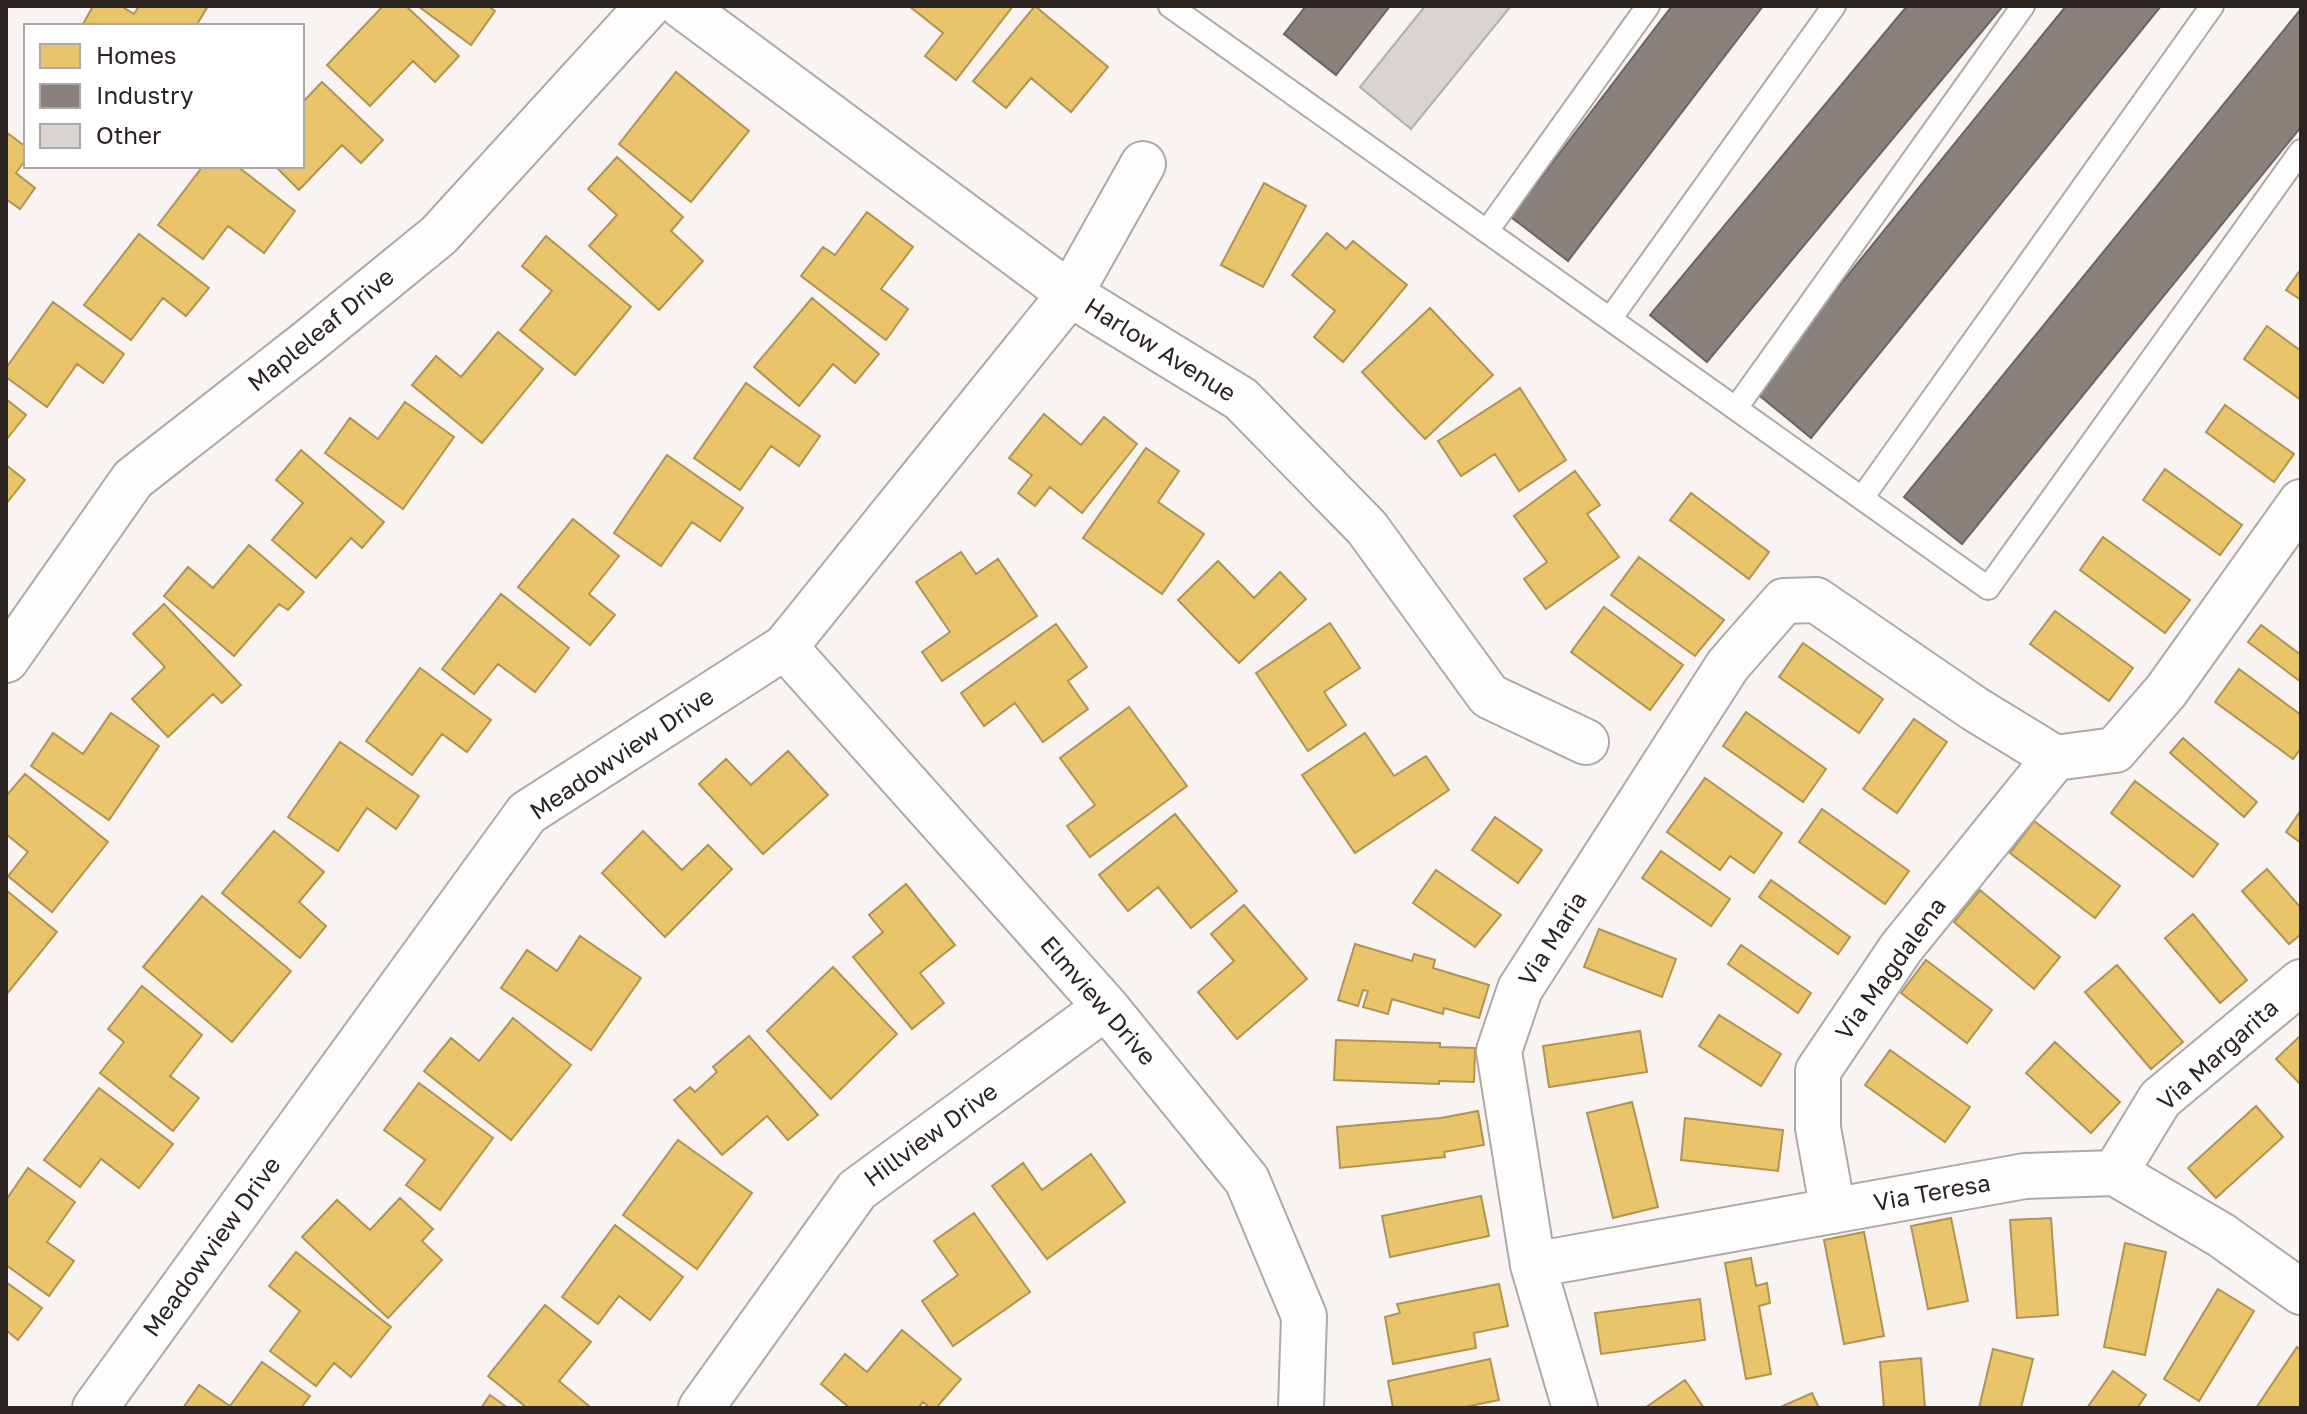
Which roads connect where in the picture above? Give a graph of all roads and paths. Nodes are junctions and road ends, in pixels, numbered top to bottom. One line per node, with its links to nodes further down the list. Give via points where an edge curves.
1 (648, 6): 18 (street, Mapleleaf Drive, via 439,235 133,479)
2 (682, 6): 11 (street, Harlow Avenue)
3 (1170, 6): 10 (lane)
4 (1648, 6): 10 (lane)
5 (1834, 6): 12 (lane)
6 (2023, 6): 13 (lane)
7 (2212, 6): 14 (lane)
8 (2301, 151): 14 (lane, via 1988,588)
9 (1143, 164): 11 (street, Meadowview Drive)
10 (1487, 231): 12 (lane)
11 (1070, 294): 17 (street, Meadowview Drive); 19 (street, Harlow Avenue, via 1241,399 1367,528 1489,696)
12 (1610, 319): 13 (lane)
13 (1736, 408): 14 (lane)
14 (1862, 498)
15 (2301, 502): 16 (street)
16 (2288, 549): 20 (street, via 2115,750)
17 (785, 647): 22 (street, Elmview Drive); 27 (street, Meadowview Drive, via 527,813)
18 (6, 660)
19 (1586, 742)
20 (2055, 758): 24 (street, Via Magdalena, via 1901,948 1818,1071 1818,1128); 25 (street, Via Maria, via 1816,600 1784,601 1728,665 1520,989 1499,1051)
21 (2301, 982): 23 (street, Via Margarita, via 2160,1099)
22 (1106, 1007): 28 (street, Hillview Drive, via 857,1190); 29 (street, Elmview Drive, via 1247,1180 1304,1316)
23 (2115, 1173): 24 (street, Via Teresa, via 2025,1176); 26 (street, via 2221,1235)
24 (1833, 1211): 25 (street, Via Teresa)
25 (1533, 1265): 30 (street, Via Maria)
26 (2301, 1292)
27 (95, 1408)
28 (701, 1408)
29 (1301, 1408)
30 (1575, 1408)

